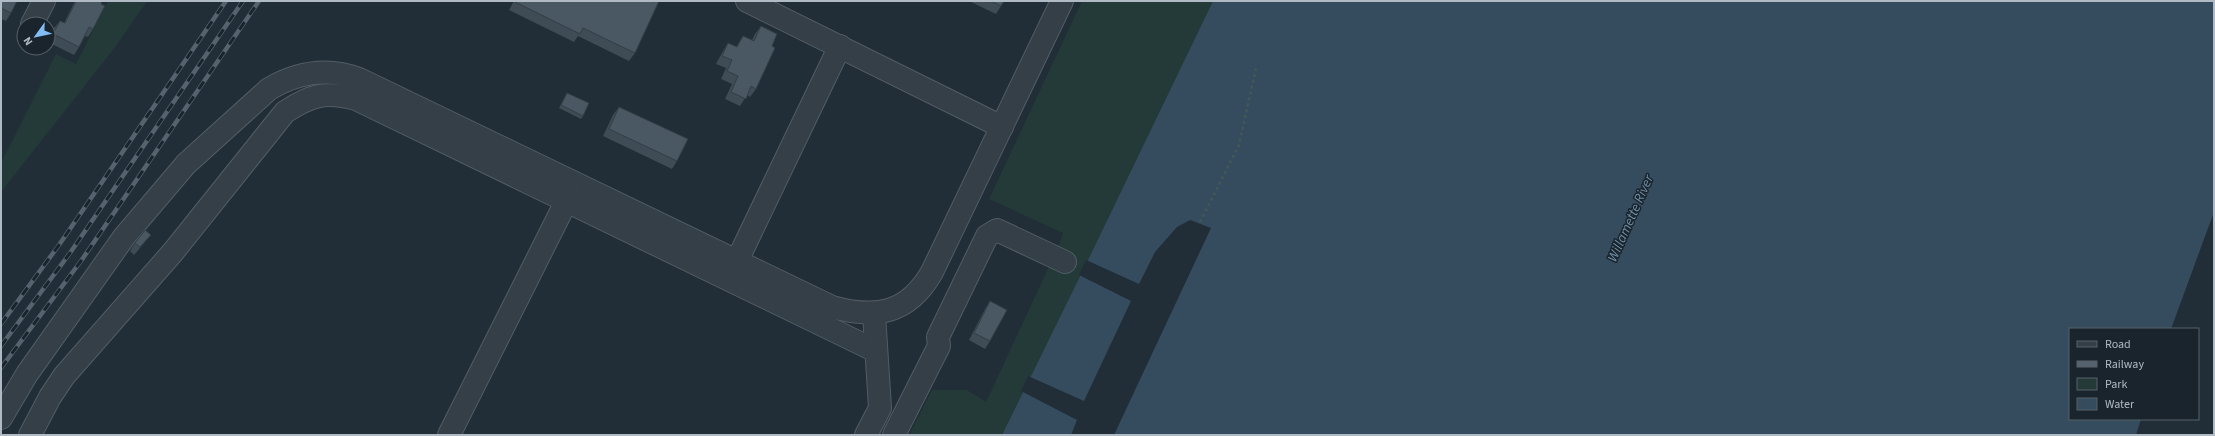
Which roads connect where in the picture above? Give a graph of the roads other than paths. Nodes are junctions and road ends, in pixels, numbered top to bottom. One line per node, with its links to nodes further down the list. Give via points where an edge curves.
1 (44, 1): 4 (street)
2 (747, 1): 5 (street)
3 (1062, 1): 6 (street)
4 (36, 16)
5 (840, 46): 6 (street); 8 (street)
6 (1002, 127): 10 (street, via 925,284 905,303)
7 (571, 192): 8 (street); 11 (street); 12 (street, via 347,75 311,72 278,83 257,98 186,164 124,237 27,374); 13 (street, via 356,99 337,94 319,95 303,100 285,112 173,252 64,376); 14 (street)
8 (737, 261): 10 (street, via 832,307)
9 (1065, 262): 16 (street, via 997,230 987,236 938,337 939,346)
10 (874, 314): 11 (street)
11 (876, 351): 15 (street, via 880,408)
12 (1, 418)
13 (30, 435)
14 (449, 435)
15 (866, 435)
16 (894, 435)

